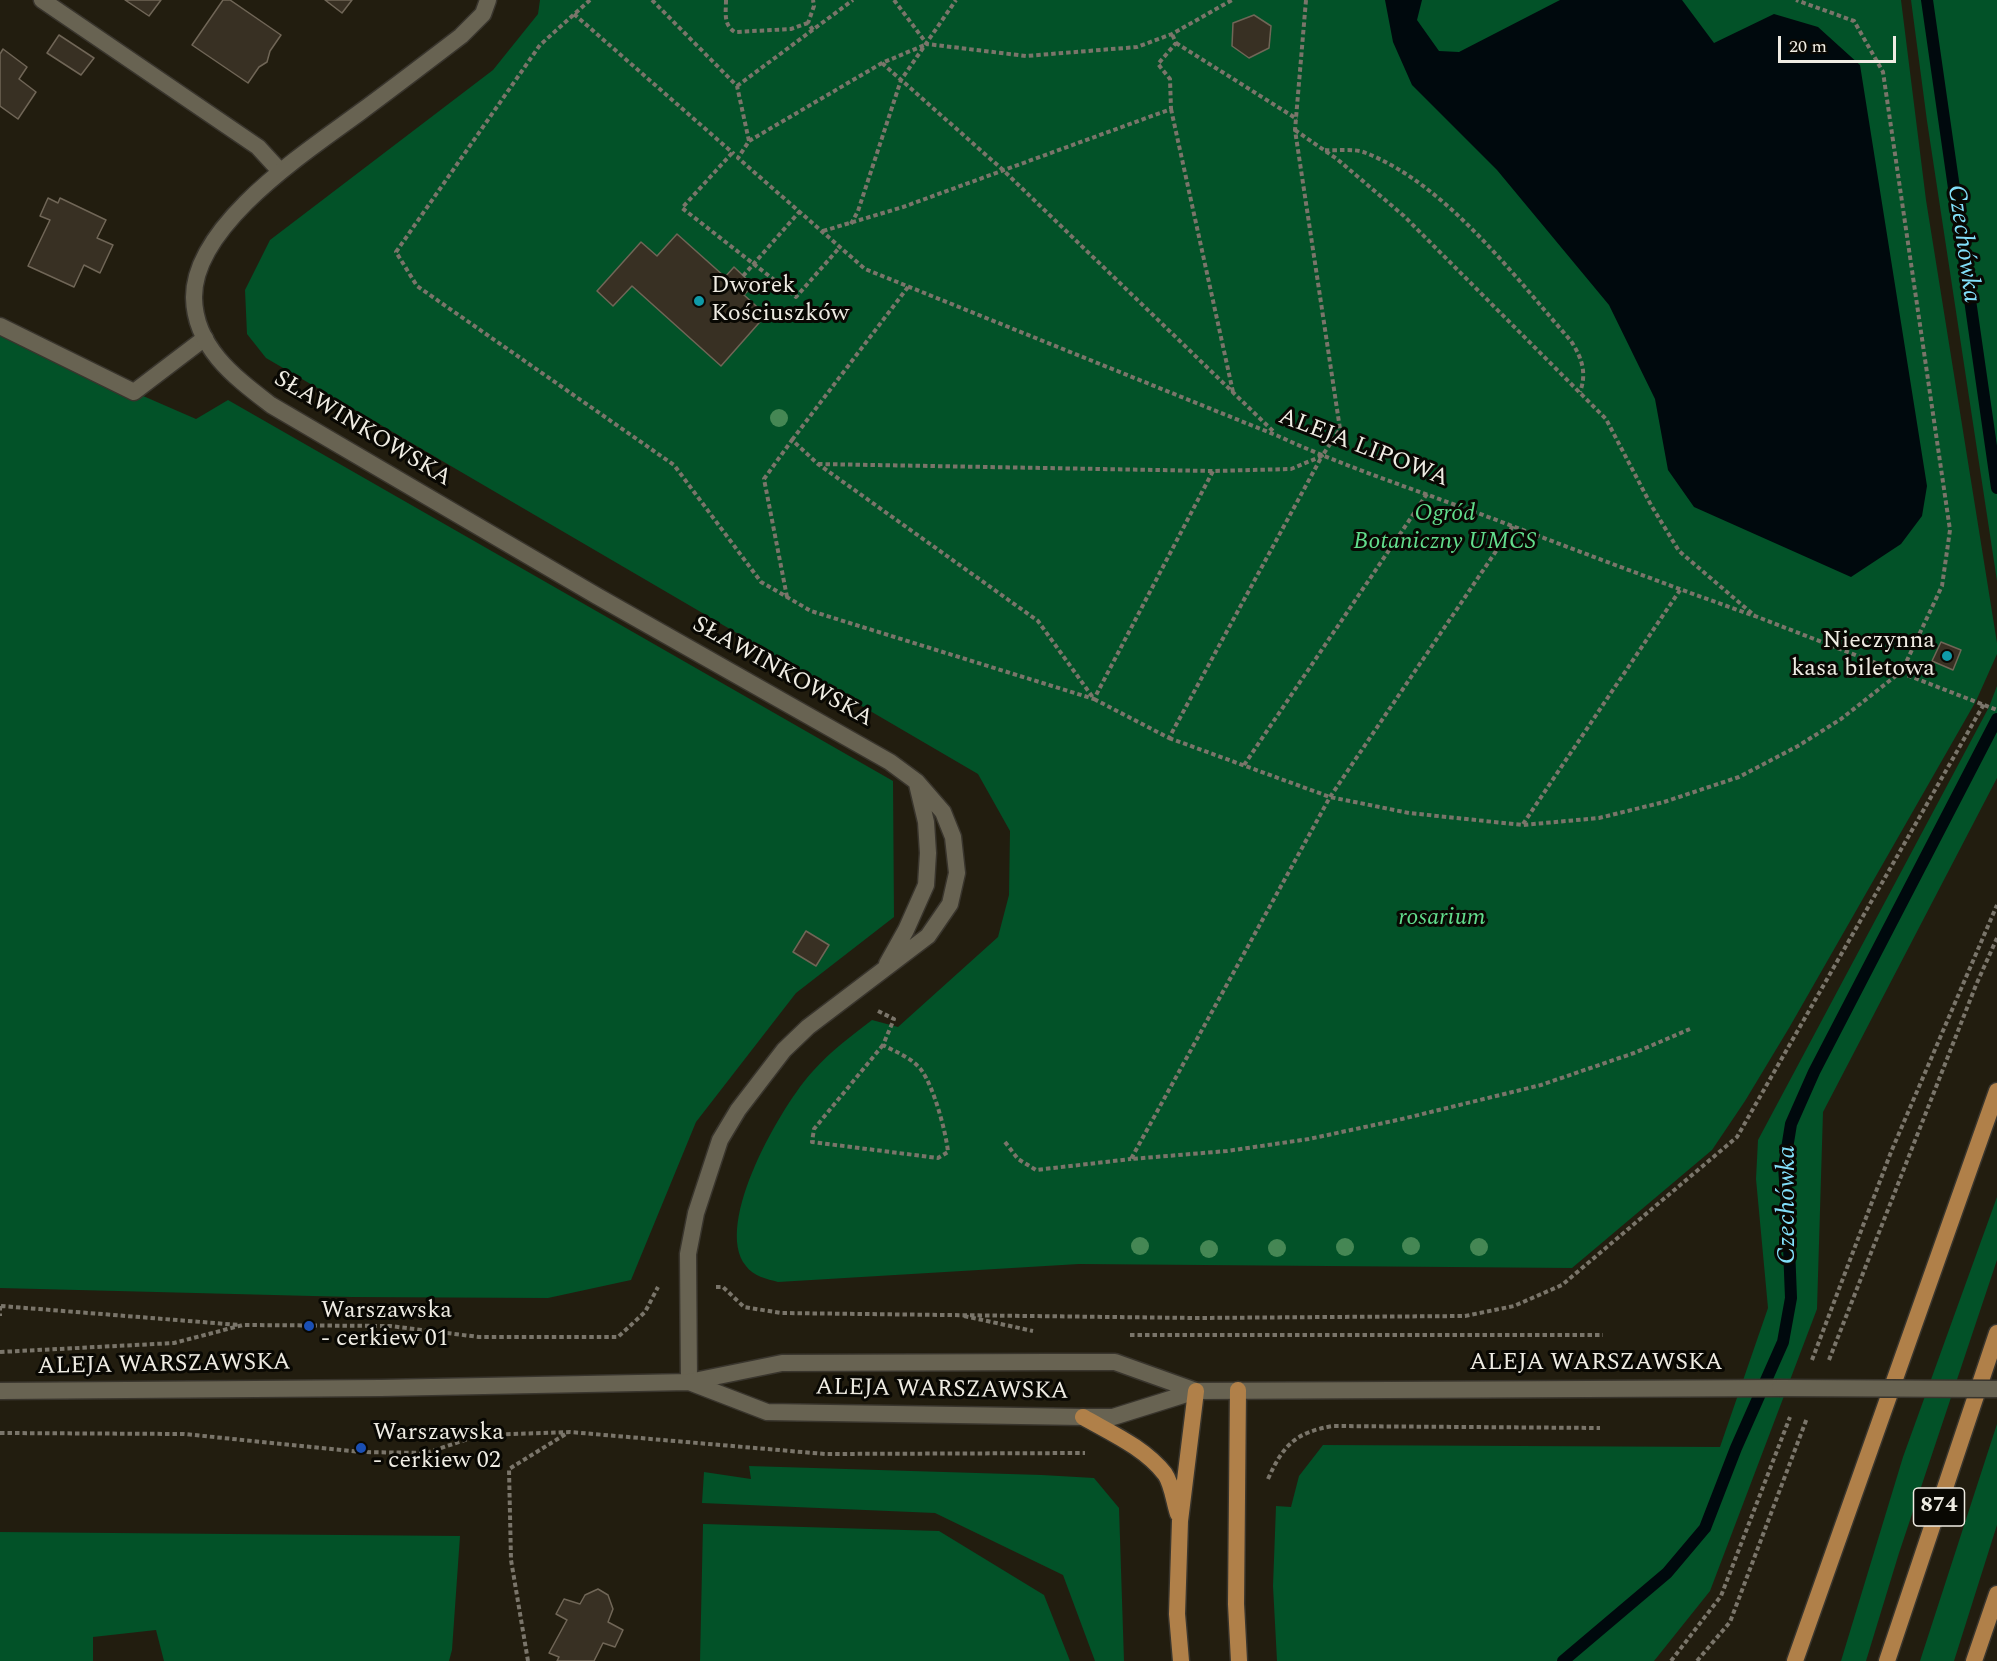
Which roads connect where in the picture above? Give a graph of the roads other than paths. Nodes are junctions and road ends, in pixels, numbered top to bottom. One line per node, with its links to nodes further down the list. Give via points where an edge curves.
1 (42, 0): 3 (street, via 258,147)
2 (489, 0): 3 (street, SŁAWINKOWSKA, via 483,14 461,36)
3 (280, 171): 5 (street, SŁAWINKOWSKA, via 224,228 196,276 194,299)
4 (0, 326): 5 (street, via 134,392)
5 (205, 339): 6 (street, SŁAWINKOWSKA, via 233,376 271,405 863,746)
6 (917, 782): 7 (street, SŁAWINKOWSKA, via 926,822 926,885); 7 (street, SŁAWINKOWSKA, via 943,812 953,837 957,873 950,903 928,936)
7 (882, 972): 10 (street, SŁAWINKOWSKA, via 808,1027 784,1050 720,1140 696,1213 688,1254)
8 (1997, 1091): 20 (main road)
9 (1997, 1333): 21 (main road, 874)
10 (688, 1382): 13 (street, ALEJA WARSZAWSKA); 14 (street, ALEJA WARSZAWSKA, via 782,1363 1115,1362); 15 (street, ALEJA WARSZAWSKA, via 767,1412)
11 (1997, 1389): 12 (street, ALEJA WARSZAWSKA, bridge)
12 (1238, 1390): 14 (street, ALEJA WARSZAWSKA); 19 (main road)
13 (0, 1391)
14 (1196, 1391): 15 (street, ALEJA WARSZAWSKA, via 1113,1417); 16 (main road)
15 (1083, 1418): 16 (main road, via 1123,1439 1166,1475)
16 (1180, 1521): 18 (main road, via 1177,1614)
17 (1997, 1594): 22 (main road)
18 (1181, 1661)
19 (1239, 1661)
20 (1795, 1661)
21 (1887, 1661)
22 (1974, 1661)

